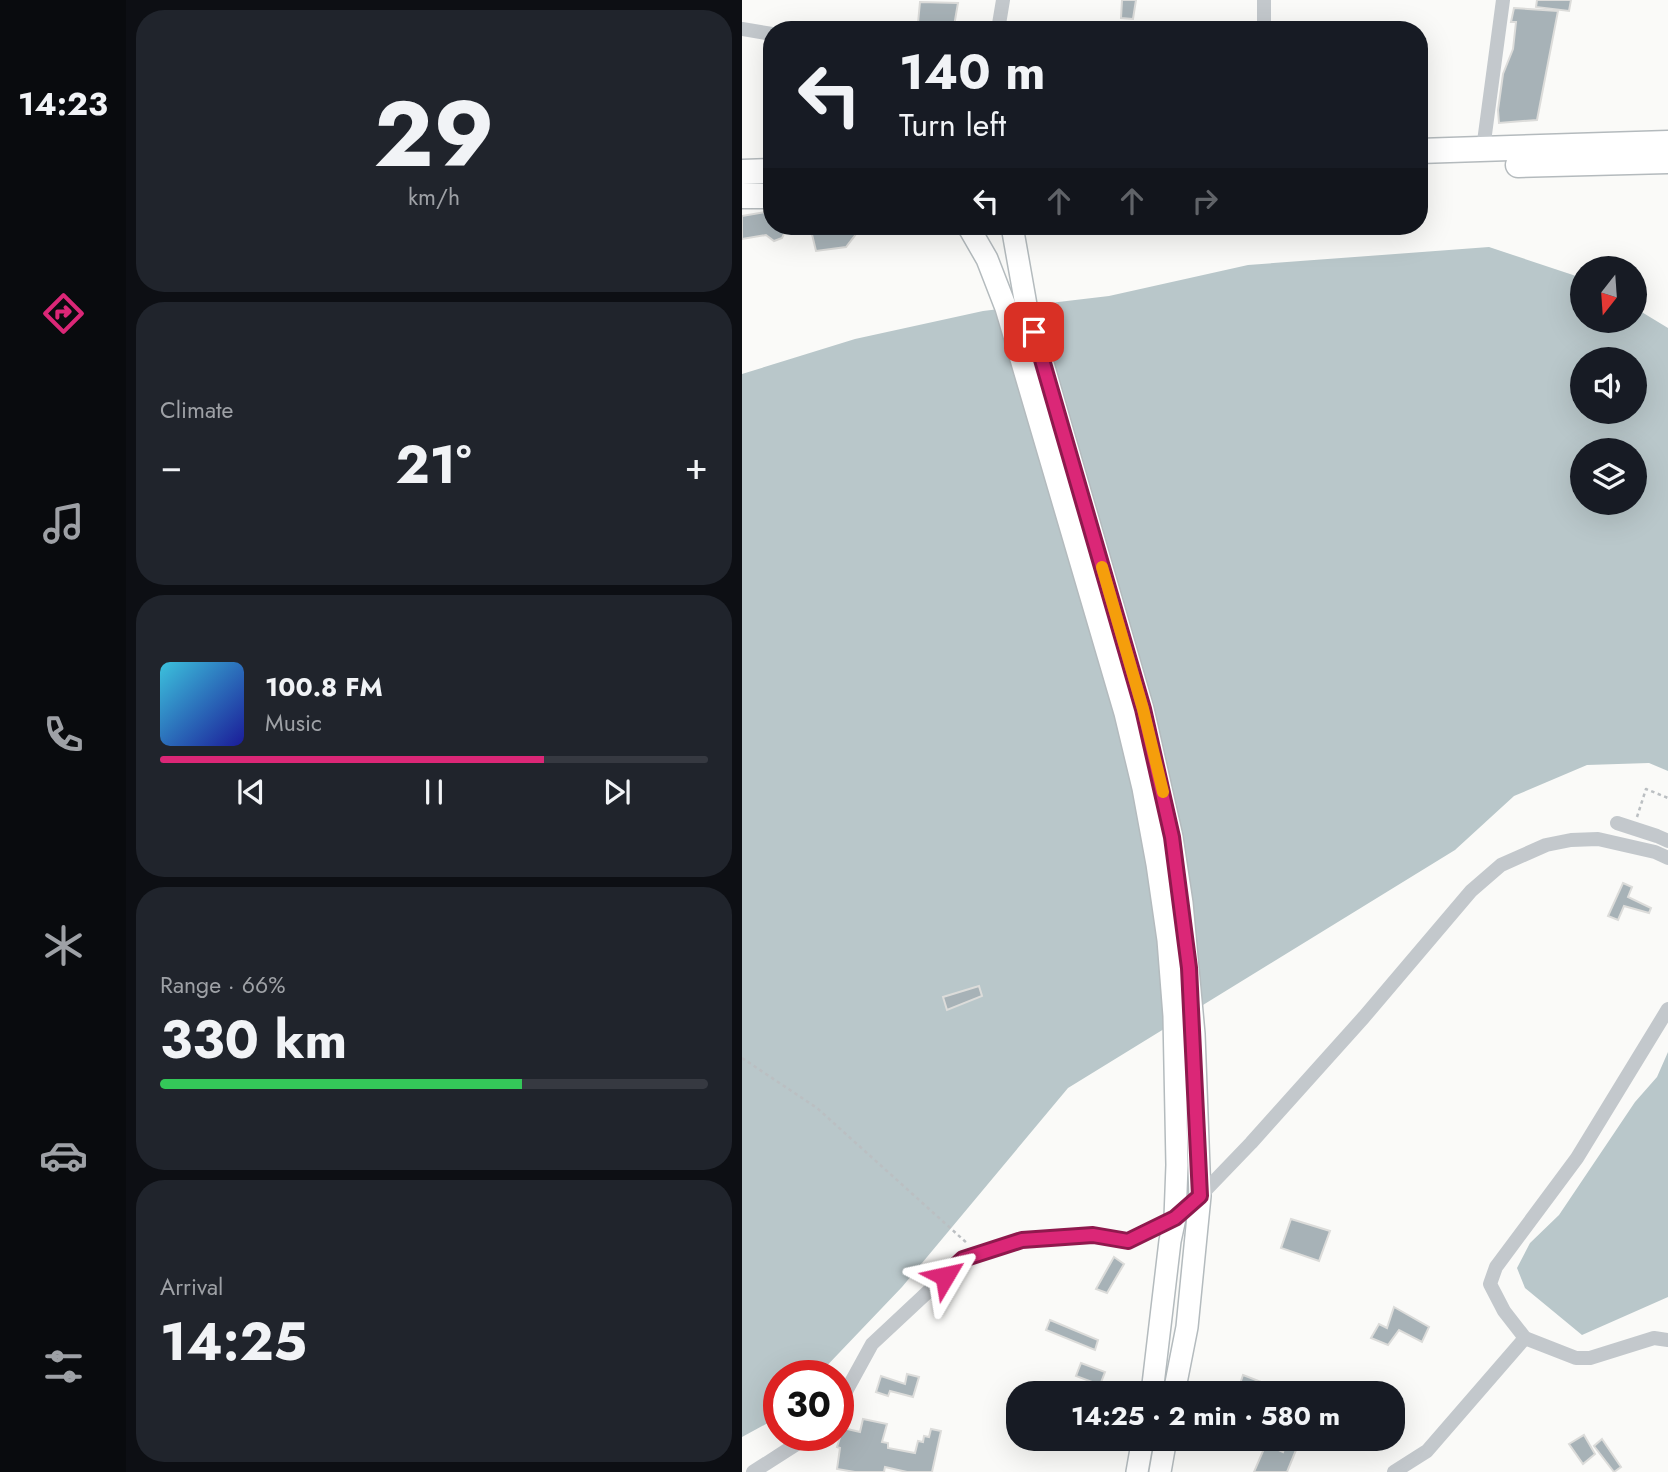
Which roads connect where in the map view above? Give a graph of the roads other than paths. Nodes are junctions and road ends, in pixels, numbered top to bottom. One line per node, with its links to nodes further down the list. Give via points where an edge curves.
1 (1003, 0): 4 (street)
2 (1264, 0): 5 (street)
3 (1503, 0): 9 (street)
4 (1000, 21)
5 (1264, 21)
6 (742, 29): 7 (street)
7 (763, 32)
8 (1668, 143): 9 (highway)
9 (1483, 149): 10 (highway)
10 (1428, 151)
11 (1668, 161): 12 (highway)
12 (1428, 168)
13 (763, 171): 14 (highway)
14 (742, 172)
15 (763, 195): 16 (highway)
16 (742, 196)
17 (973, 235): 24 (main road, via 1006,308 1143,788 1164,914 1174,1016)
18 (1014, 235): 23 (main road, via 1026,305 1143,709 1172,837 1189,968)
19 (1617, 823): 20 (street)
20 (1668, 841)
21 (1668, 858): 23 (street, via 1598,839 1571,840 1546,845 1501,865 1471,891 1355,1027)
22 (1668, 1009): 25 (street, via 1577,1158 1496,1267 1490,1284)
23 (1200, 1196): 24 (street); 29 (main road, via 1187,1327)
24 (1175, 1218): 27 (street, via 1128,1241 1093,1235 1022,1240 963,1259 872,1344); 28 (main road)
25 (1525, 1338): 26 (street, via 1583,1359 1654,1338); 36 (street, via 1427,1451)
26 (1668, 1340)
27 (854, 1377)
28 (1153, 1381)
29 (1176, 1381)
30 (785, 1451): 33 (street)
31 (1141, 1451): 34 (main road)
32 (1164, 1451): 35 (main road)
33 (752, 1472)
34 (1137, 1472)
35 (1160, 1472)
36 (1394, 1472)

